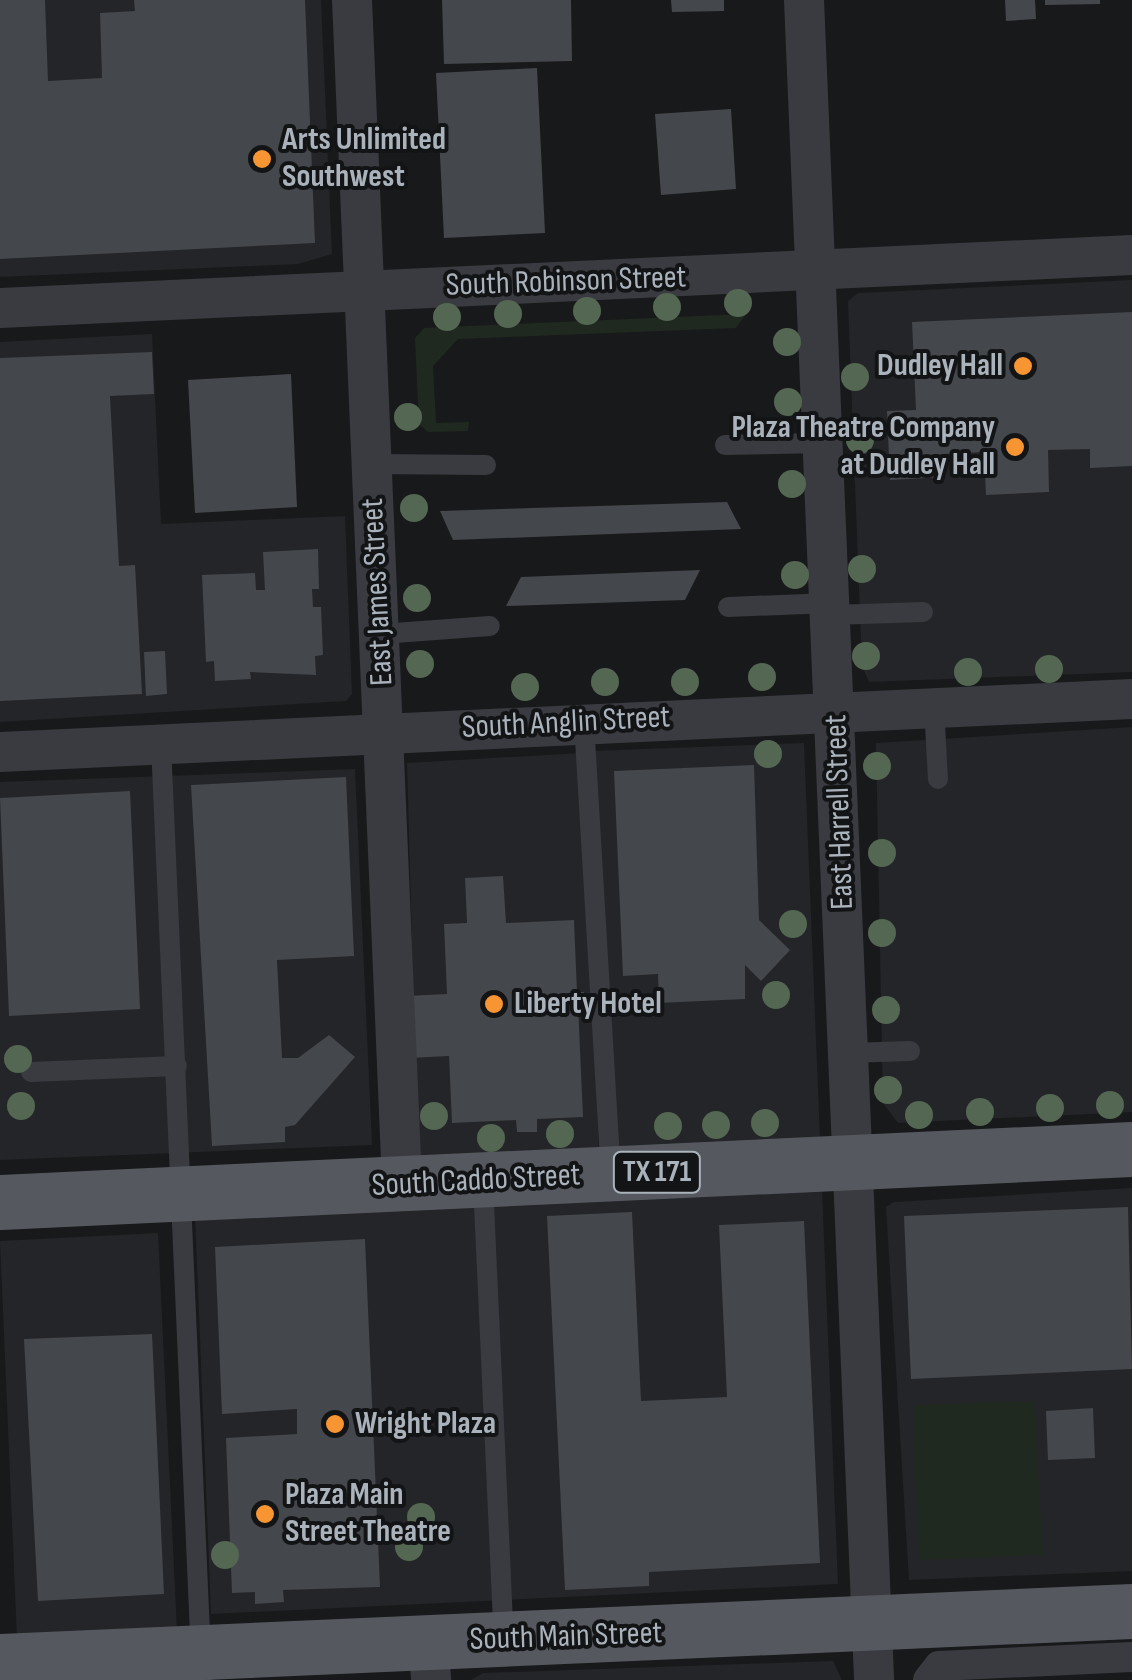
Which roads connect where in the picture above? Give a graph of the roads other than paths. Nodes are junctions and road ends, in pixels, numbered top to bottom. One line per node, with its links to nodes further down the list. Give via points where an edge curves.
1 (352, 0): 5 (street, East James Street)
2 (804, 0): 4 (street, East Harrell Street)
3 (1132, 255): 4 (street, South Robinson Street)
4 (816, 272): 5 (street, South Robinson Street); 7 (street, East Harrell Street)
5 (365, 291): 6 (street, South Robinson Street); 9 (street, East James Street)
6 (0, 308)
7 (824, 443): 8 (lane); 12 (street, East Harrell Street)
8 (725, 445)
9 (372, 464): 10 (lane); 15 (street, East James Street)
10 (486, 465)
11 (728, 606): 12 (lane)
12 (831, 609): 13 (lane); 18 (street, East Harrell Street)
13 (923, 612)
14 (490, 626): 15 (lane)
15 (381, 634): 20 (street, East James Street)
16 (1132, 699): 17 (street, South Anglin Street)
17 (934, 706): 18 (street, South Anglin Street); 23 (lane)
18 (836, 711): 19 (street, South Anglin Street); 25 (street, East Harrell Street)
19 (584, 722): 20 (street, South Anglin Street); 30 (lane)
20 (383, 733): 21 (street, South Anglin Street); 32 (street, East James Street)
21 (161, 744): 22 (street, South Anglin Street); 26 (lane)
22 (0, 752)
23 (938, 779)
24 (910, 1051): 25 (lane)
25 (848, 1053): 29 (street, East Harrell Street)
26 (177, 1066): 27 (lane); 33 (lane)
27 (32, 1072)
28 (1132, 1149): 29 (main road, South Caddo Street / TX 171)
29 (852, 1162): 30 (main road, South Caddo Street / TX 171); 36 (street, East Harrell Street)
30 (611, 1174): 31 (main road, South Caddo Street / TX 171)
31 (483, 1181): 32 (main road, South Caddo Street / TX 171); 37 (lane)
32 (402, 1184): 33 (main road, South Caddo Street / TX 171)
33 (182, 1194): 34 (main road, South Caddo Street / TX 171); 41 (lane)
34 (0, 1202)
35 (1132, 1611): 36 (main road, South Main Street)
36 (870, 1623): 37 (main road, South Main Street); 42 (street, East Harrell Street)
37 (504, 1639): 40 (main road, South Main Street)
38 (1132, 1657): 43 (street, via 938,1666)
39 (0, 1661): 41 (main road, South Main Street)
40 (430, 1661): 41 (main road, South Main Street)
41 (201, 1666)
42 (874, 1680)
43 (928, 1680)

